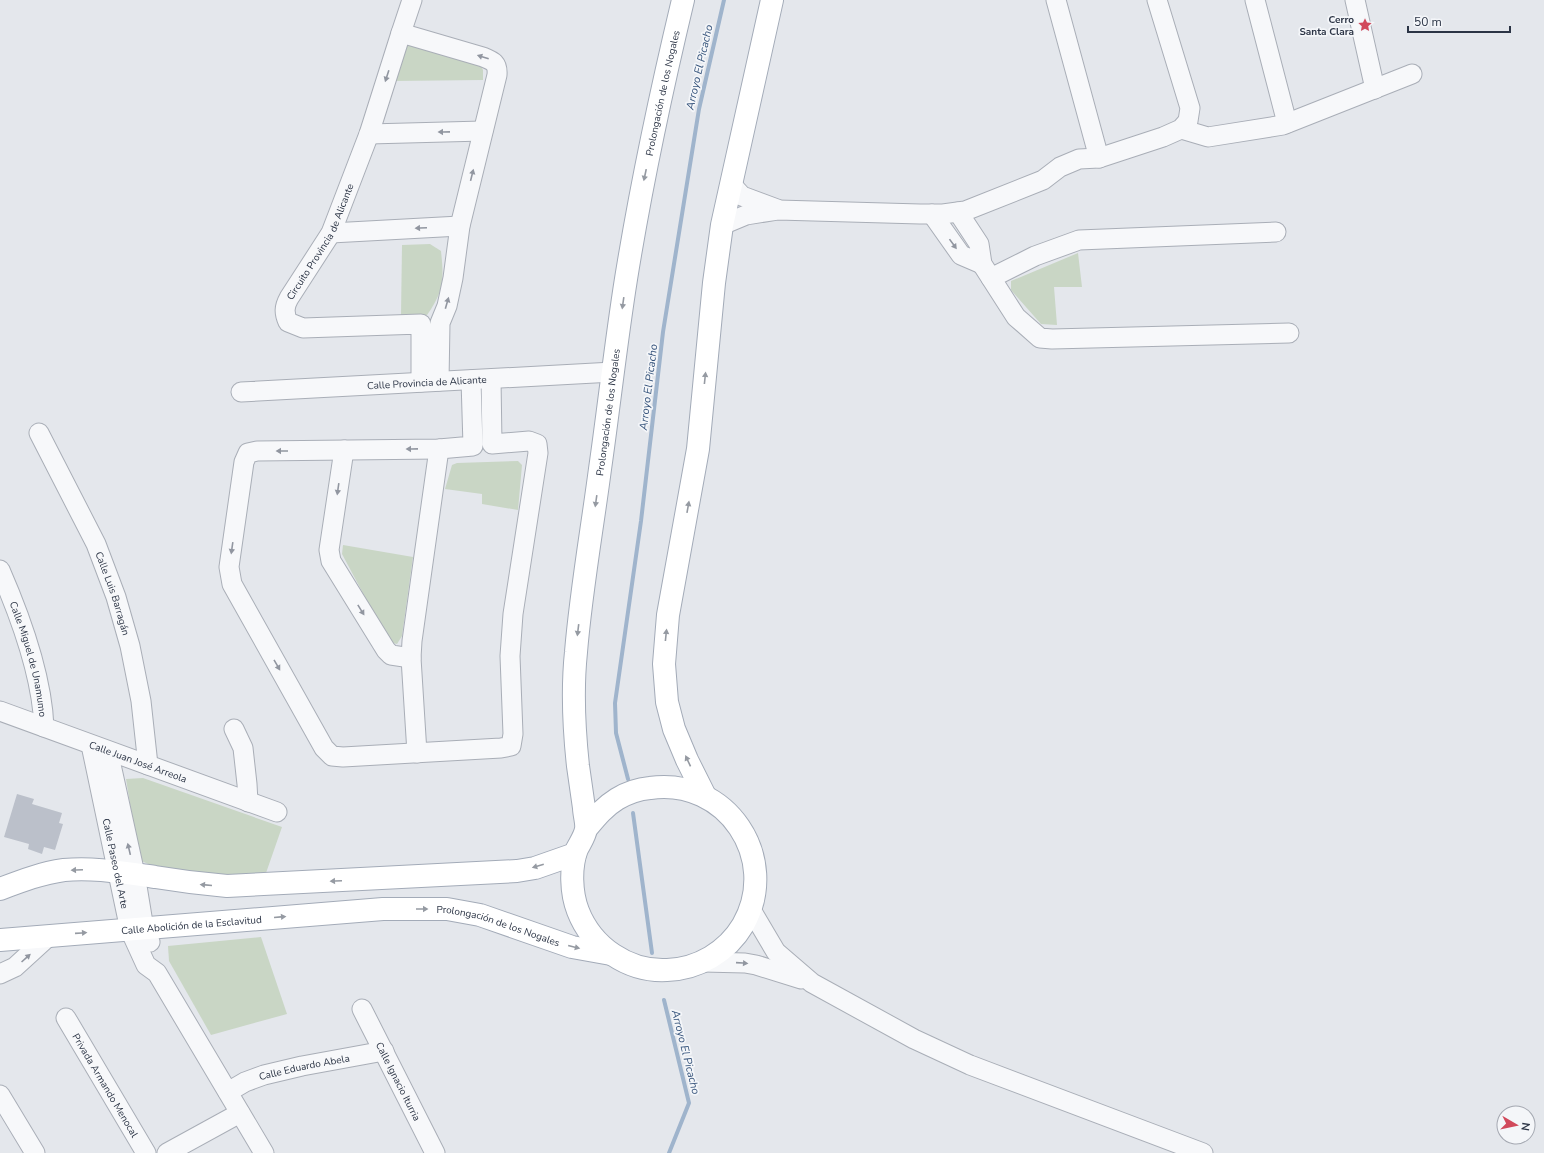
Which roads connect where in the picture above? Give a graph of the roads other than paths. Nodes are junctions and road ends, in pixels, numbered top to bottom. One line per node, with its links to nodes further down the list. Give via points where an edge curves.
1 (412, 0): 8 (street, Circuito Provincia de Alicante)
2 (683, 0): 28 (main road, Prolongación de los Nogales, one-way to 28, via 639,205)
3 (772, 0): 16 (main road, Prolongación de los Nogales)
4 (1056, 0): 15 (street)
5 (1157, 0): 12 (street, via 1190,108 1188,121)
6 (1255, 0): 11 (street)
7 (1355, 0): 10 (street)
8 (401, 33): 13 (street, one-way to 8, via 497,75 497,64 483,57); 14 (street, Circuito Provincia de Alicante, one-way to 14)
9 (1412, 74): 10 (street)
10 (1375, 89): 11 (street)
11 (1286, 123): 12 (street, via 1208,137)
12 (1181, 128): 15 (street, via 1163,138)
13 (483, 131): 14 (street, one-way to 14); 21 (street, one-way to 13)
14 (369, 134): 23 (street, Circuito Provincia de Alicante)
15 (1098, 158): 18 (street, via 1079,159 1060,167 1043,180)
16 (730, 184): 17 (street, via 742,196); 20 (main road, Prolongación de los Nogales)
17 (778, 210): 19 (street); 20 (street, via 746,215)
18 (958, 212): 19 (street); 24 (street, via 979,244)
19 (932, 214): 24 (street, one-way to 24, via 962,255)
20 (722, 225): 46 (main road, Prolongación de los Nogales, one-way to 20, via 674,729 667,702 664,664 668,615 698,449)
21 (460, 226): 23 (street, one-way to 23); 25 (street, one-way to 21, via 447,306 453,278)
22 (1276, 232): 24 (street, via 1079,240)
23 (331, 233): 26 (street, Circuito Provincia de Alicante, via 285,306 288,322 303,328)
24 (987, 271): 27 (street, via 1016,317 1040,338)
25 (440, 323): 26 (street, Circuito Provincia de Alicante); 31 (street)
26 (421, 324): 31 (street)
27 (1289, 333)
28 (613, 372): 29 (street, Calle Provincia de Alicante); 49 (main road, Prolongación de los Nogales, one-way to 49, via 575,655 574,718)
29 (491, 379): 30 (street, Calle Provincia de Alicante); 34 (street)
30 (471, 380): 31 (street, Calle Provincia de Alicante); 35 (street)
31 (430, 382): 32 (street, Calle Provincia de Alicante)
32 (240, 392)
33 (39, 433): 45 (street, Calle Luis Barragán, via 96,544 116,597 130,646 141,701)
34 (492, 444): 35 (street); 44 (street, via 529,441 537,444 538,453 513,614 510,656 513,734 511,746)
35 (472, 446): 36 (street)
36 (439, 449): 37 (street, one-way to 37); 39 (street)
37 (344, 450): 39 (street, one-way to 39, via 329,550 331,561 386,650 391,655); 44 (street, one-way to 44, via 248,453 244,462 229,567 232,584 324,748 332,756)
38 (0, 570): 41 (street, Calle Miguel de Unamumo, via 13,599 29,651 44,710)
39 (411, 658): 44 (street)
40 (0, 711): 41 (street, Calle Juan José Arreola)
41 (44, 727): 43 (street, Calle Juan José Arreola)
42 (234, 730): 47 (street, via 243,748)
43 (100, 748): 45 (street, Calle Juan José Arreola); 51 (street, Calle Paseo del Arte)
44 (417, 753)
45 (148, 766): 47 (street, Calle Juan José Arreola)
46 (705, 796): 49 (main road, Prolongación de los Nogales, via 684,788 661,786 639,789 618,798 606,807); 53 (main road, Prolongación de los Nogales, via 731,816 748,843 755,876)
47 (248, 802): 48 (street, Calle Juan José Arreola)
48 (277, 812)
49 (586, 829): 50 (main road, Prolongación de los Nogales)
50 (575, 854): 51 (main road, one-way to 51, via 517,872 228,886 194,884); 58 (main road, Prolongación de los Nogales, via 572,882 577,910 591,935)
51 (126, 873): 52 (main road, one-way to 52, via 90,869 64,870 42,874); 55 (street, Calle Paseo del Arte)
52 (0, 889)
53 (750, 908): 59 (main road, Prolongación de los Nogales, via 743,925 732,940); 61 (street, via 776,952)
54 (383, 909): 55 (main road, Calle Abolición de la Esclavitud, one-way to 54); 58 (main road, Prolongación de los Nogales, one-way to 58, via 447,909 480,916 572,947)
55 (137, 929): 56 (main road, Calle Abolición de la Esclavitud, one-way to 55); 65 (street, Calle Paseo del Arte, via 146,965 157,973)
56 (49, 936): 57 (main road, Calle Abolición de la Esclavitud); 60 (street, one-way to 56, via 15,967)
57 (0, 940)
58 (611, 954): 59 (main road, Prolongación de los Nogales, via 628,964 653,970 684,968)
59 (703, 962): 61 (street, one-way to 61, via 756,965)
60 (0, 974)
61 (812, 983): 73 (street, via 914,1039 970,1066)
62 (362, 1009): 64 (street, Calle Ignacio Iturria)
63 (66, 1018): 69 (street, Privada Armando Menocal)
64 (384, 1051): 65 (street, Calle Eduardo Abela, via 264,1075); 72 (street, Calle Ignacio Iturria)
65 (228, 1092): 67 (street, Calle Paseo del Arte)
66 (0, 1095): 68 (street)
67 (240, 1113): 70 (street); 71 (street, Calle Paseo del Arte)
68 (35, 1153)
69 (146, 1153)
70 (167, 1153)
71 (264, 1153)
72 (435, 1153)
73 (1203, 1153)

